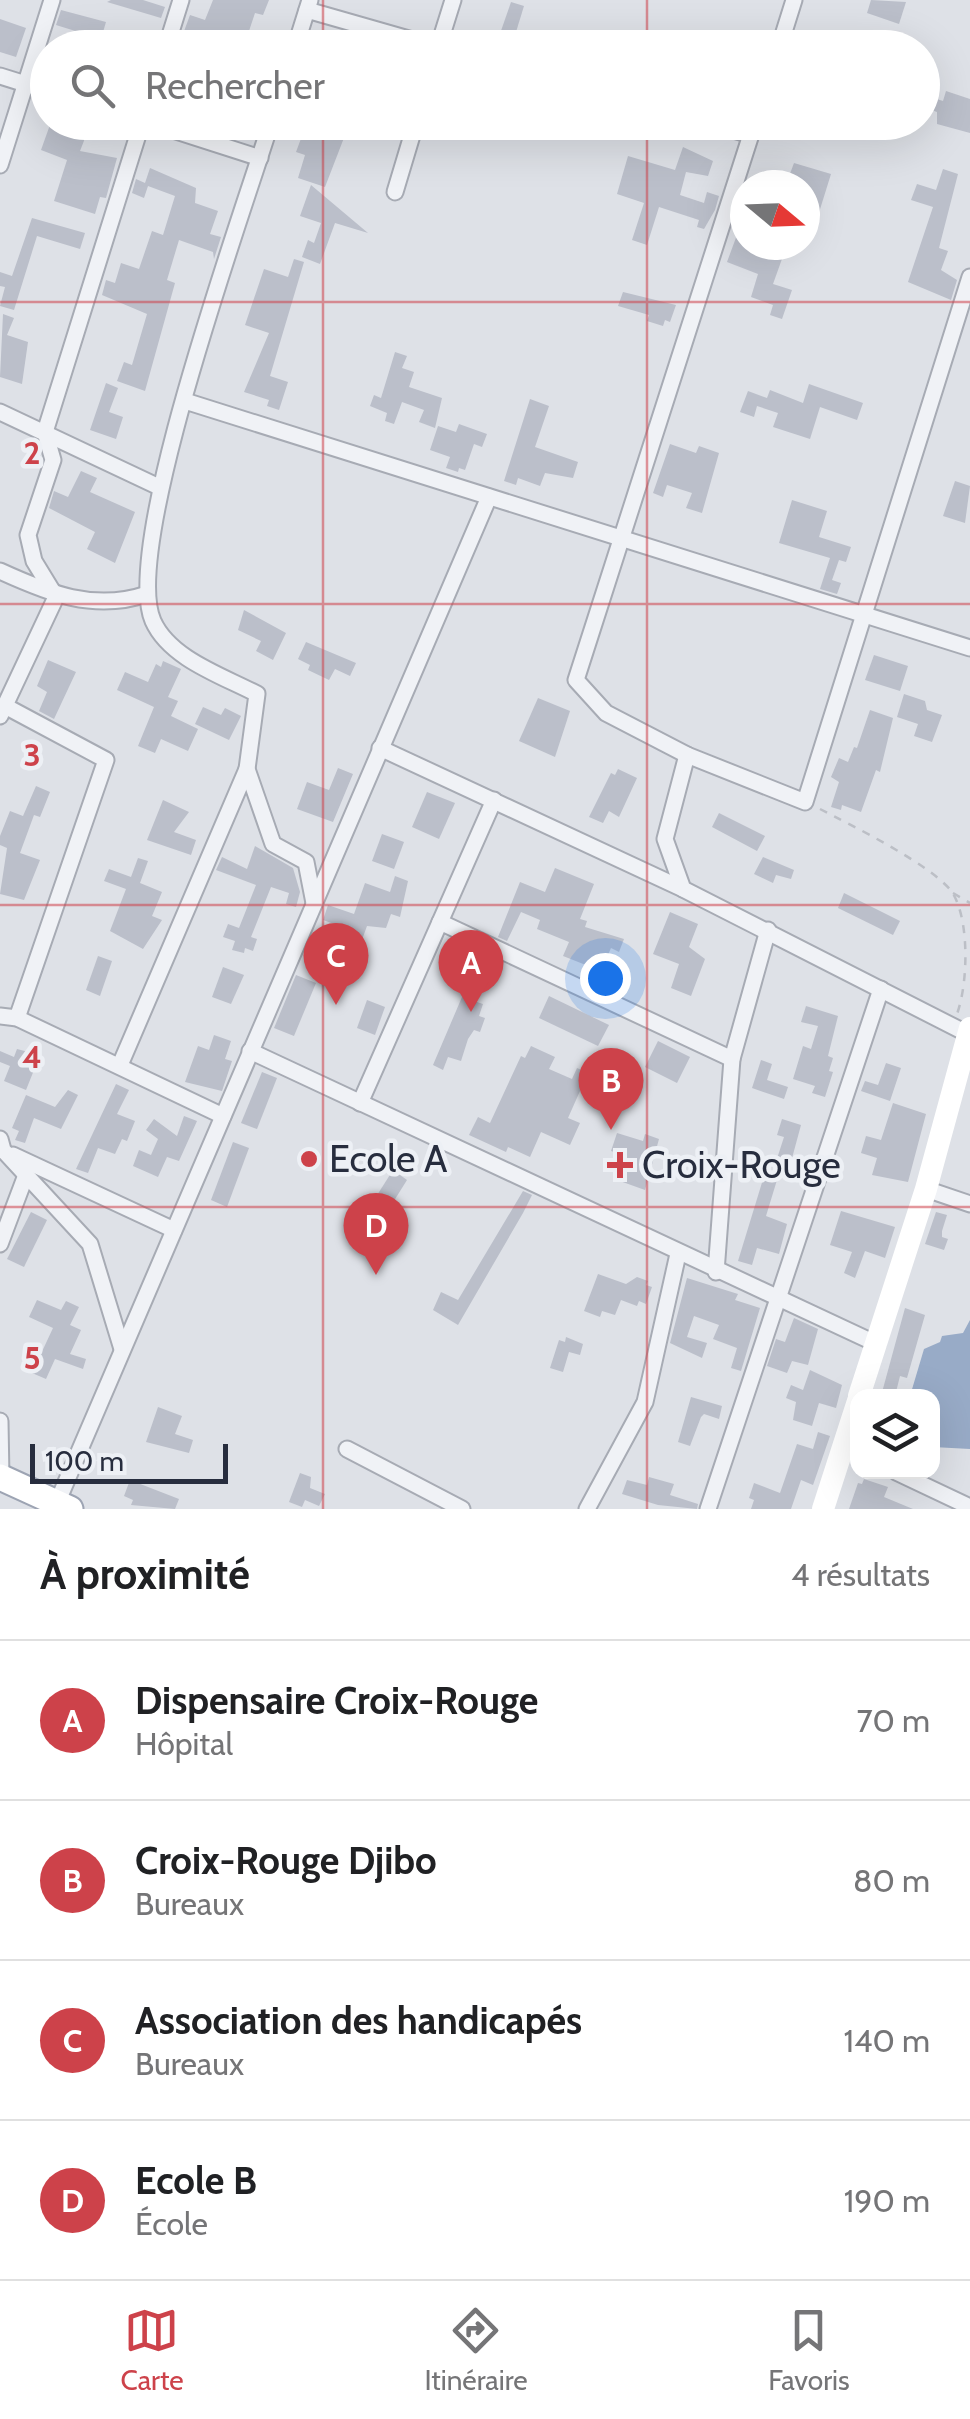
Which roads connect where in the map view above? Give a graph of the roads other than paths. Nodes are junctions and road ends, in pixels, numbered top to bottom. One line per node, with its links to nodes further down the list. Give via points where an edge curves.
1 (52, 0): 6 (street)
2 (180, 0): 7 (street)
3 (453, 0): 10 (street)
4 (794, 0): 11 (street)
5 (308, 5): 8 (street); 9 (street)
6 (43, 30)
7 (171, 30)
8 (300, 30)
9 (386, 30)
10 (444, 30)
11 (785, 30)
12 (30, 71): 14 (street)
13 (0, 76): 14 (street)
14 (26, 84): 15 (street); 22 (street)
15 (30, 85)
16 (139, 140): 27 (street)
17 (202, 140): 21 (street)
18 (266, 140): 21 (street)
19 (411, 140): 23 (street)
20 (750, 140): 30 (street)
21 (260, 158): 25 (street)
22 (0, 165)
23 (395, 192)
24 (970, 278): 34 (street)
25 (185, 401): 28 (street); 29 (street)
26 (0, 412): 27 (street)
27 (45, 432): 28 (street); 33 (street, via 53,460 28,535 34,562)
28 (159, 487): 32 (street)
29 (489, 496): 30 (street); 37 (street)
30 (624, 539): 34 (street); 38 (street, via 576,680 606,713)
31 (0, 571): 33 (street)
32 (146, 594): 33 (street, via 123,602); 39 (street, via 154,623 183,656 257,694)
33 (56, 597): 36 (street)
34 (862, 614): 35 (street); 38 (street, via 805,802)
35 (970, 648)
36 (2, 711): 46 (street, via 106,760)
37 (380, 748): 40 (street); 42 (street)
38 (687, 755): 41 (street, via 664,839)
39 (247, 770): 42 (street, via 273,844 306,862); 50 (street)
40 (494, 800): 41 (street); 43 (street)
41 (683, 889): 44 (street)
42 (314, 903): 48 (street)
43 (440, 922): 49 (street); 51 (street)
44 (768, 930): 45 (street); 49 (street)
45 (881, 988): 47 (street); 61 (street)
46 (8, 1017): 50 (street)
47 (965, 1036): 55 (main road)
48 (250, 1051): 51 (street); 52 (street)
49 (732, 1059): 60 (street)
50 (120, 1066): 52 (street)
51 (360, 1103): 59 (street)
52 (222, 1116): 57 (street)
53 (1, 1146): 54 (street); 57 (street)
54 (26, 1175): 58 (street); 63 (street, via 90,1244)
55 (926, 1189): 56 (street); 62 (main road)
56 (970, 1204)
57 (174, 1230): 63 (street)
58 (0, 1244)
59 (678, 1254): 60 (street); 73 (street, via 645,1402)
60 (716, 1272): 61 (street)
61 (778, 1301): 62 (street); 74 (street)
62 (876, 1344): 64 (main road)
63 (122, 1349): 70 (street)
64 (861, 1389)
65 (0, 1421): 68 (street)
66 (850, 1449): 75 (main road)
67 (347, 1450): 72 (street)
68 (1, 1477): 70 (main road)
69 (911, 1479): 71 (street)
70 (63, 1506)
71 (970, 1507)
72 (462, 1509)
73 (587, 1509)
74 (708, 1509)
75 (822, 1509)

